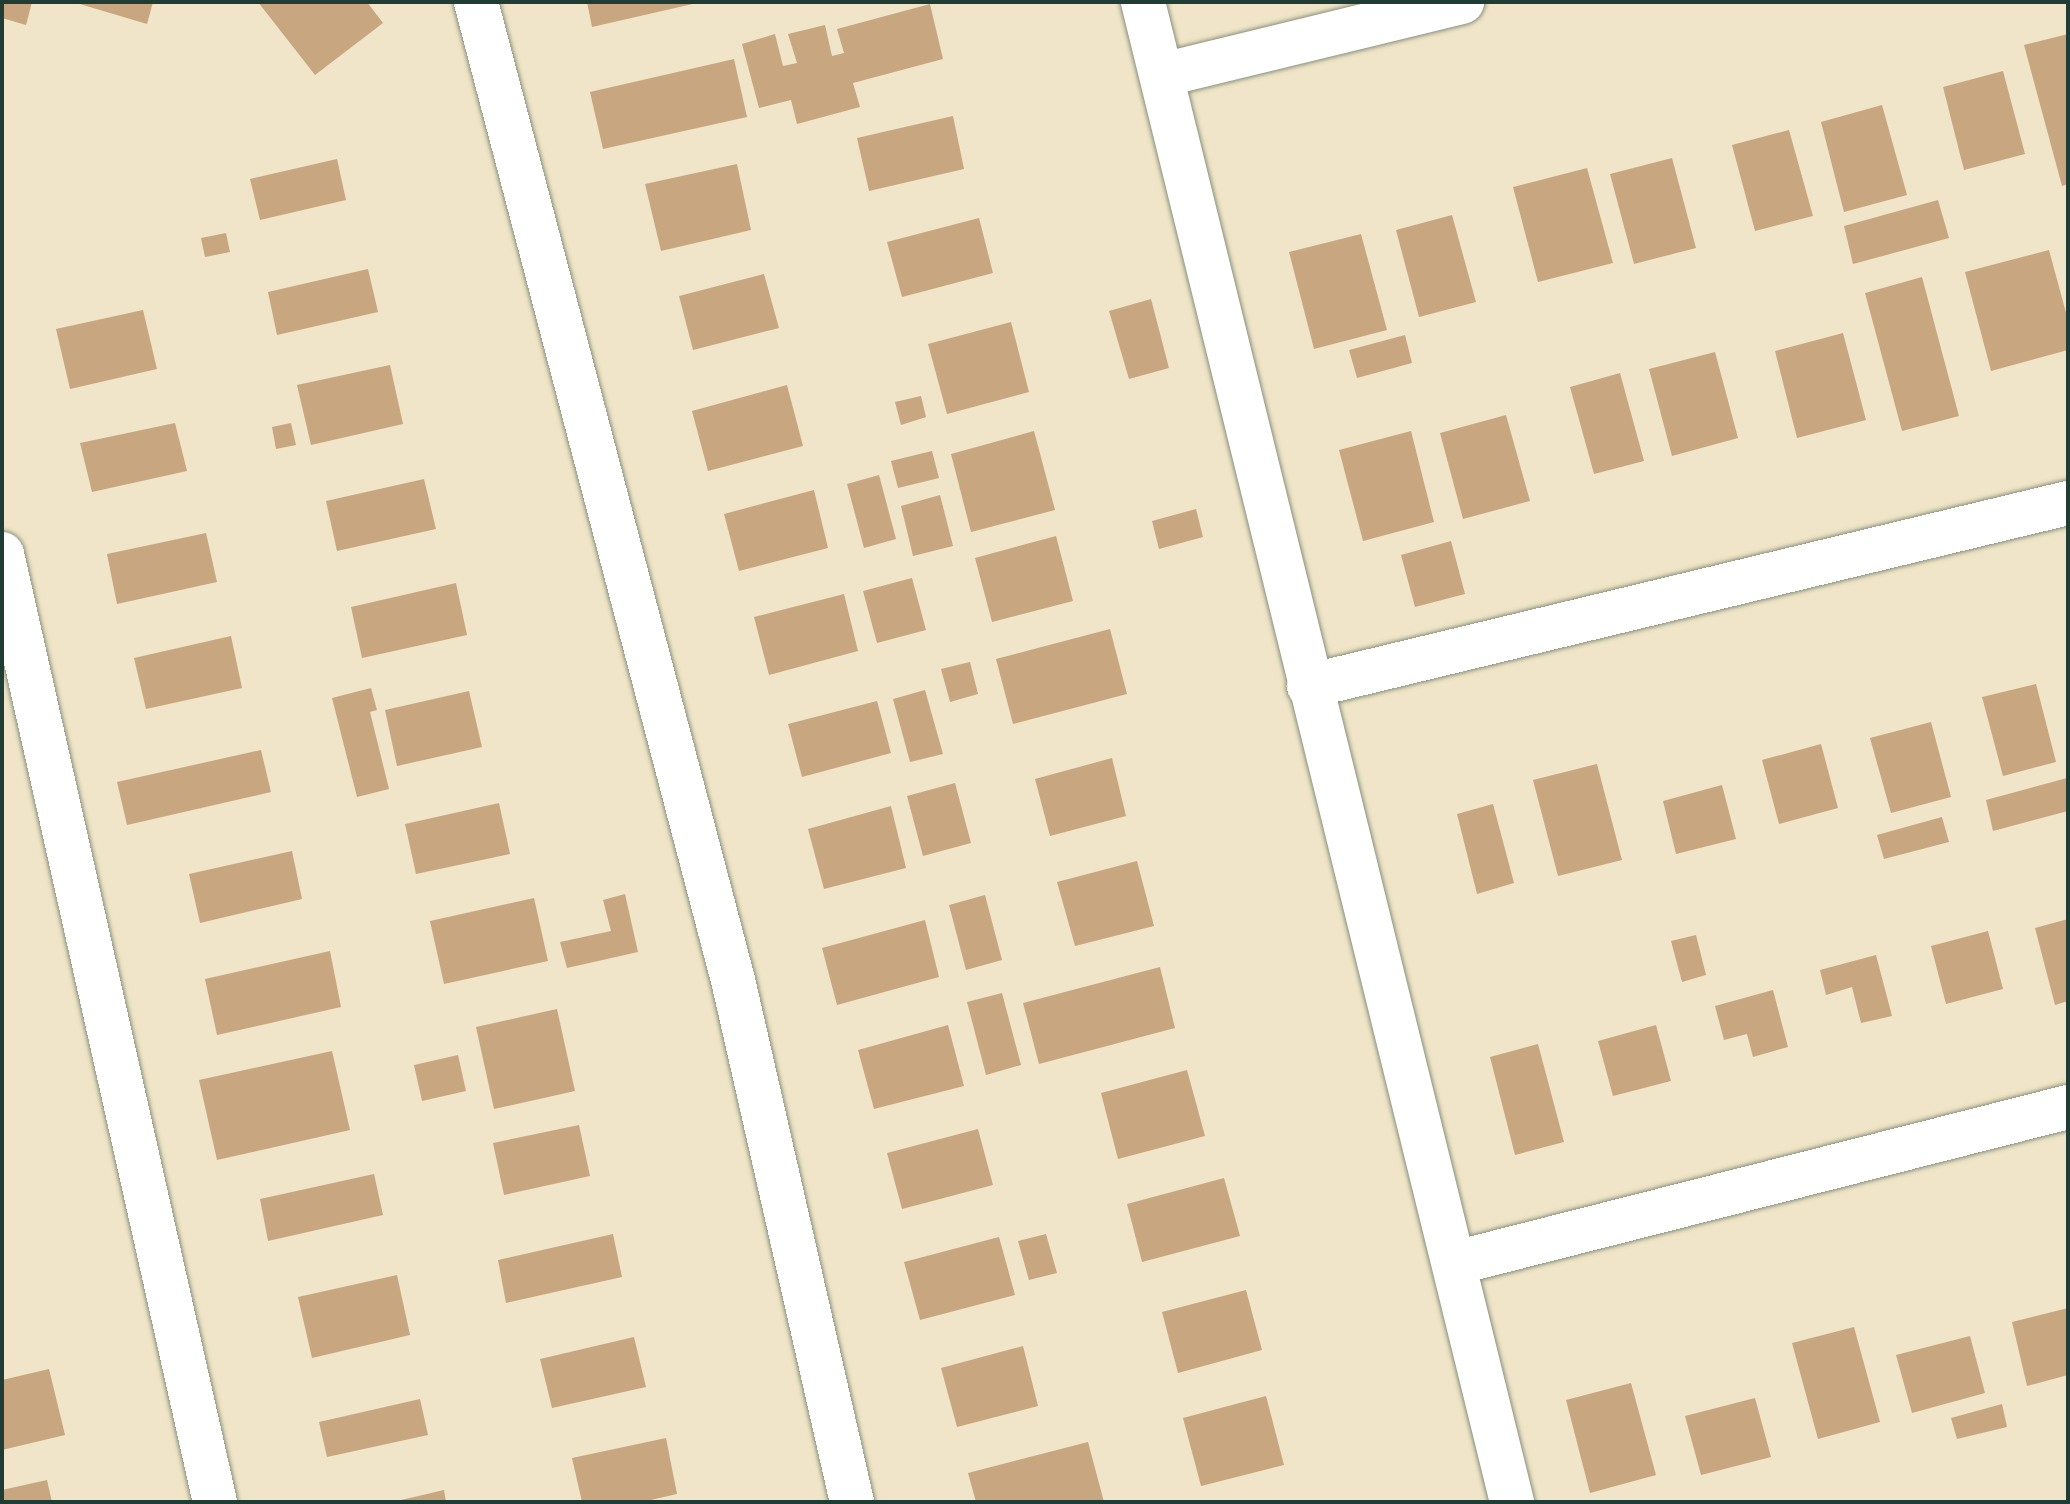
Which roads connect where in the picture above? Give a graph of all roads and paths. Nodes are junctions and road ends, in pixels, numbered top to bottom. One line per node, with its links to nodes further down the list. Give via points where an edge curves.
1 (476, 2): 11 (street, via 733,980)
2 (1143, 2): 4 (street)
3 (1462, 2): 4 (street)
4 (1162, 75): 7 (street)
5 (2068, 503): 7 (street)
6 (2, 554): 10 (street)
7 (1309, 686): 9 (street)
8 (2068, 1107): 9 (street)
9 (1455, 1263): 12 (street)
10 (215, 1502)
11 (852, 1502)
12 (1512, 1502)

